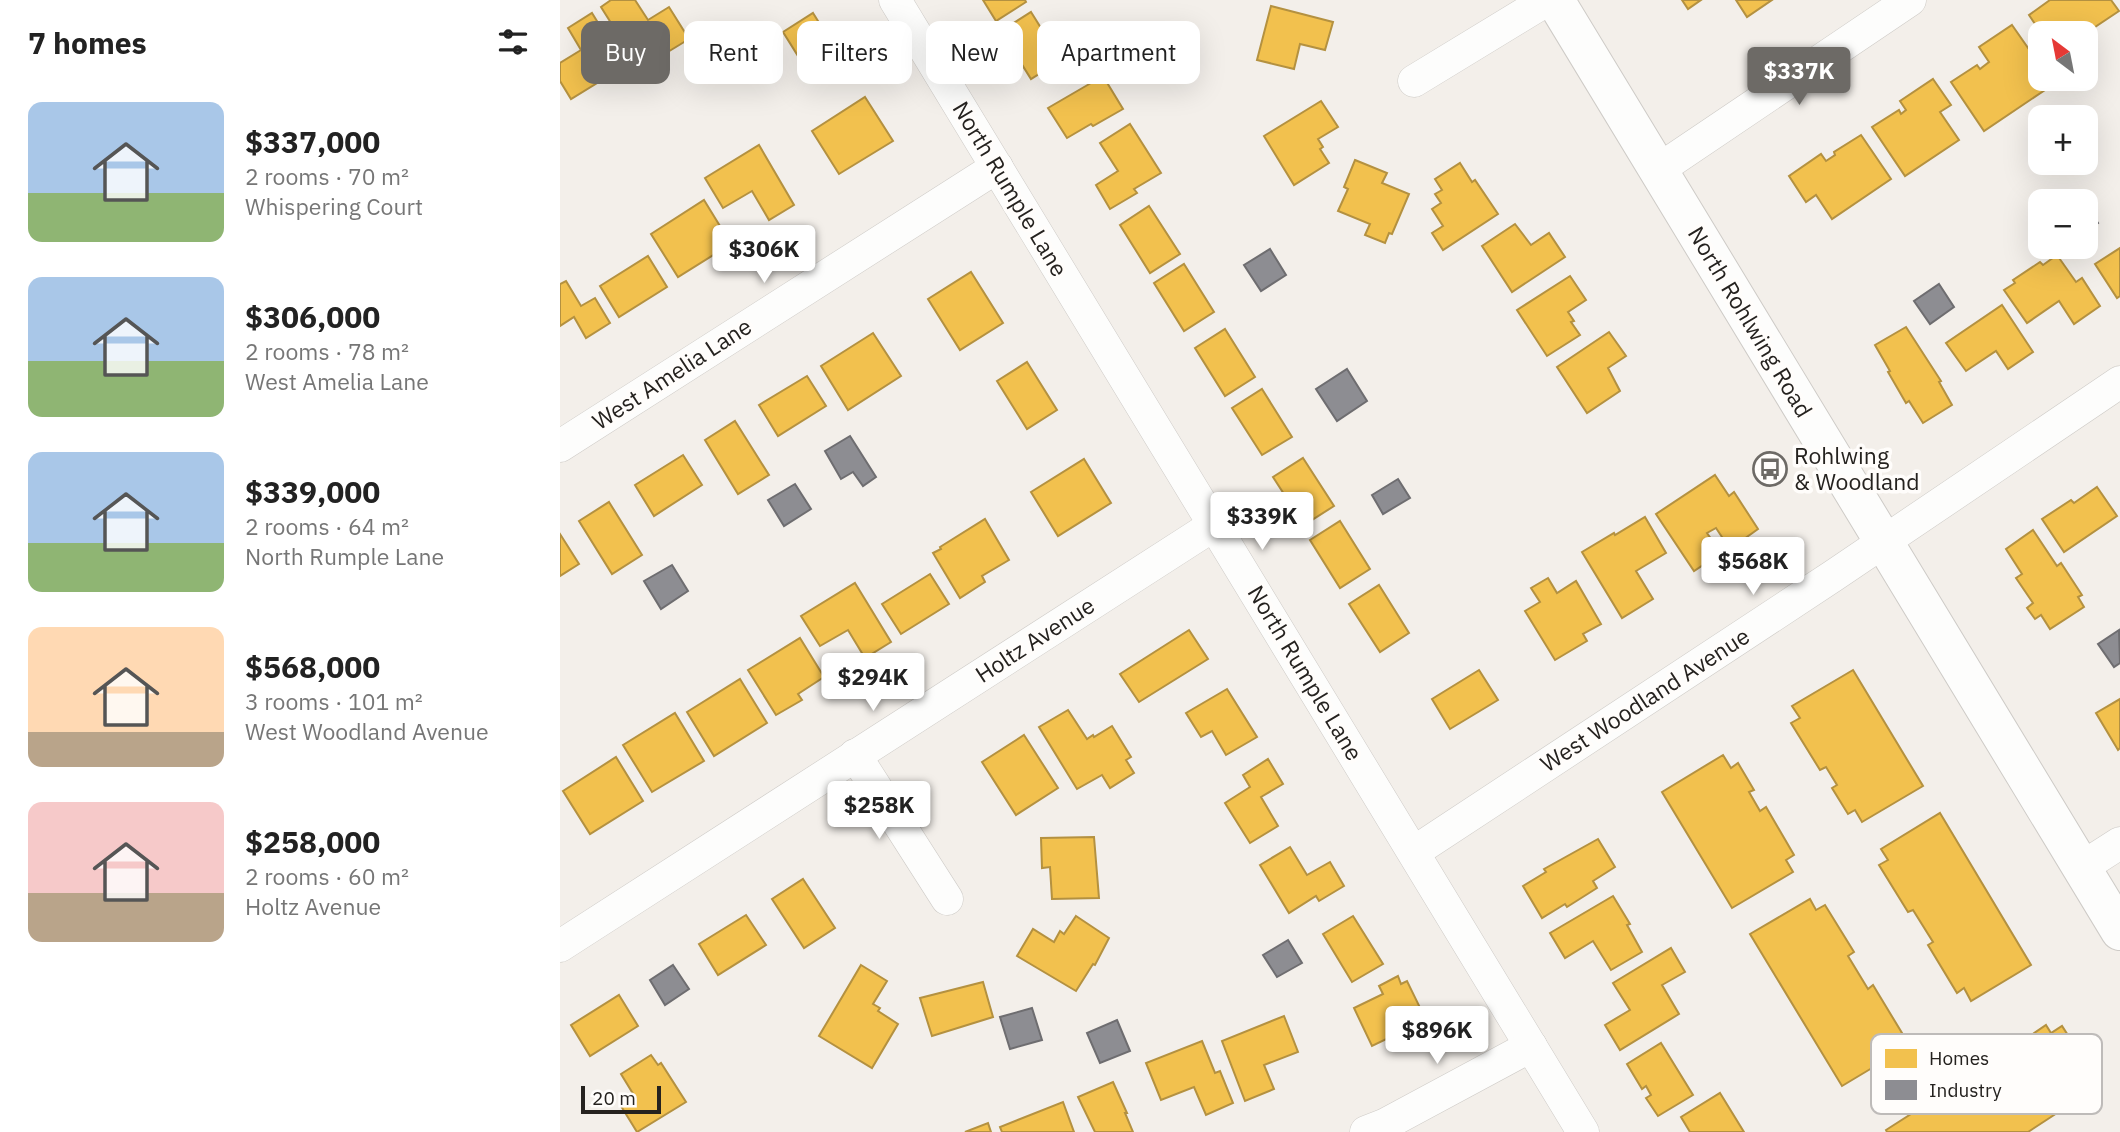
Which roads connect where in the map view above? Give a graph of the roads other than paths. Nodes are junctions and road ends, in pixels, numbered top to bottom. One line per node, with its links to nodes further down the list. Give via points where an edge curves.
1 (895, 0): 6 (street, North Rumple Lane)
2 (1548, 0): 5 (street)
3 (1555, 0): 7 (main road, North Rohlwing Road)
4 (1910, 0): 7 (street)
5 (1414, 81)
6 (997, 167): 9 (street, West Amelia Lane); 10 (street, North Rumple Lane)
7 (1658, 170): 11 (main road, North Rohlwing Road)
8 (2120, 382): 11 (street, West Woodland Avenue)
9 (560, 446)
10 (1214, 525): 12 (street, Holtz Avenue); 14 (street, North Rumple Lane)
11 (1883, 542): 14 (street, West Woodland Avenue); 15 (main road, North Rohlwing Road)
12 (855, 755): 16 (street); 18 (street, Holtz Avenue)
13 (2120, 843): 15 (street)
14 (1414, 852): 19 (street, North Rumple Lane)
15 (2081, 868): 17 (main road, North Rohlwing Road)
16 (947, 899)
17 (2120, 931)
18 (560, 946)
19 (1531, 1046): 20 (street); 21 (street, North Rumple Lane)
20 (1366, 1132)
21 (1583, 1132)

